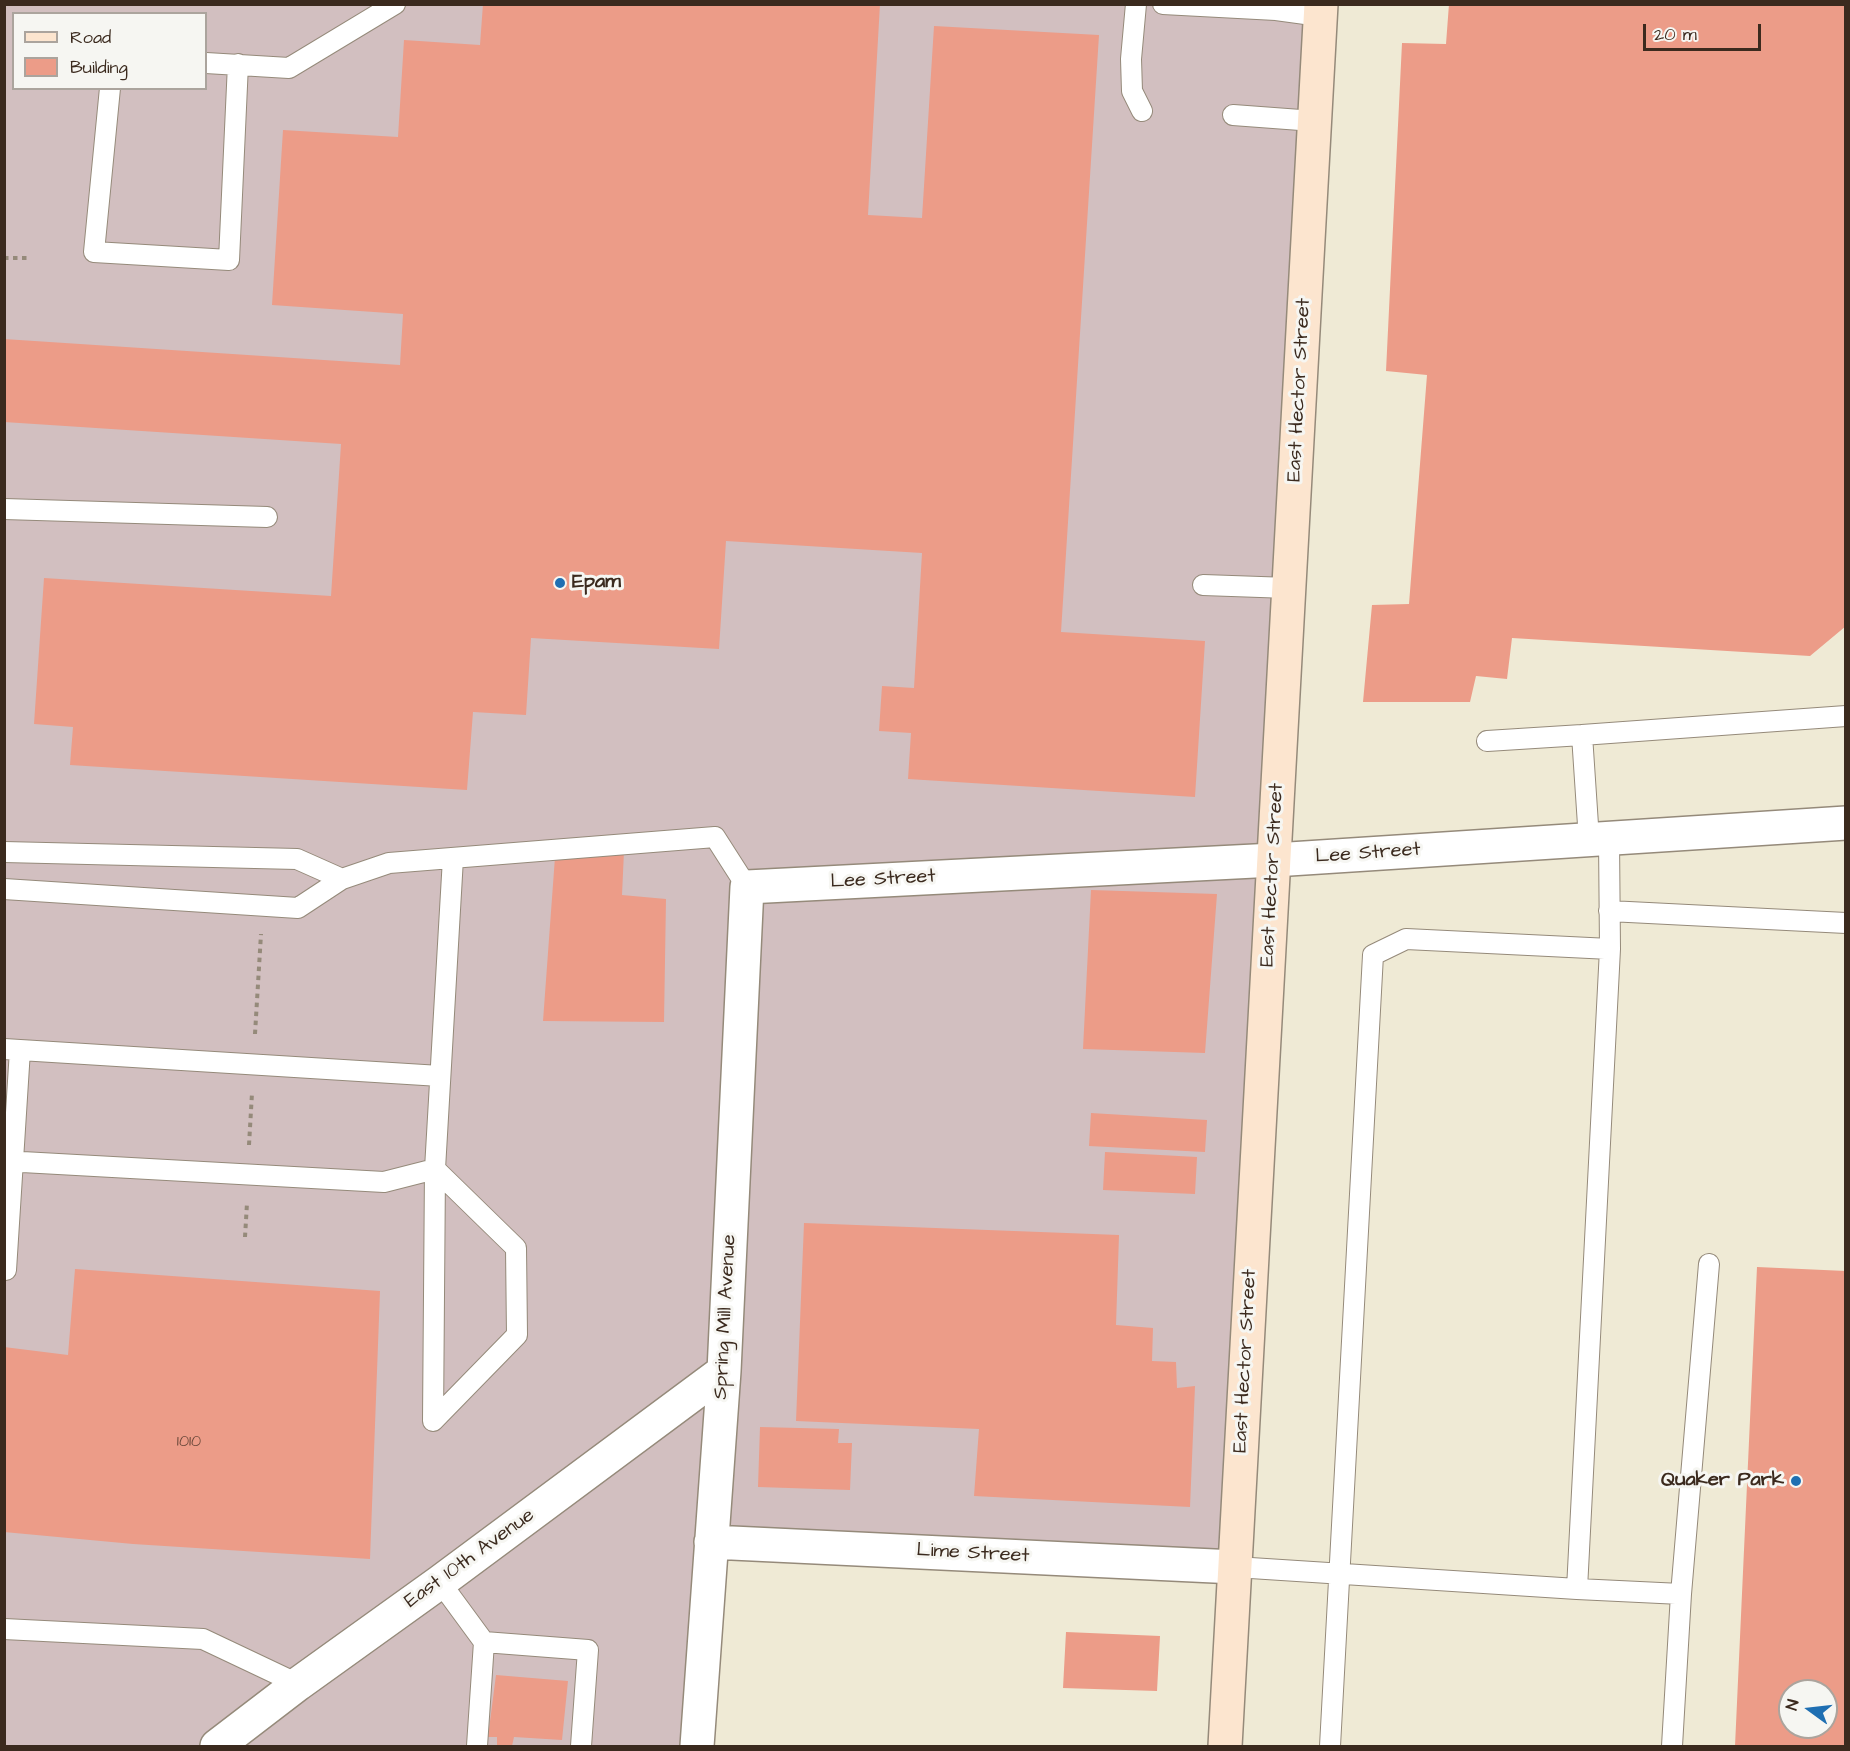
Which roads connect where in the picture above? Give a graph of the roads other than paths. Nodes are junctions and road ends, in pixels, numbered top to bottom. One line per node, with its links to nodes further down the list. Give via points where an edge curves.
1 (395, 4): 6 (lane, via 289,68)
2 (1136, 4): 8 (lane, via 1132,91)
3 (1163, 4): 4 (lane)
4 (1320, 10): 10 (main road, East Hector Street)
5 (207, 63): 6 (lane)
6 (238, 64): 7 (lane, via 229,260 94,252)
7 (110, 90)
8 (1143, 111)
9 (1233, 115): 10 (lane)
10 (1314, 121): 14 (main road, East Hector Street)
11 (4, 509): 12 (lane)
12 (267, 517)
13 (1203, 585): 14 (lane)
14 (1289, 588): 22 (main road, East Hector Street)
15 (1845, 716): 16 (lane)
16 (1582, 735): 17 (lane); 19 (lane)
17 (1487, 741)
18 (1845, 823): 19 (street, Lee Street)
19 (1599, 839): 22 (street, Lee Street); 26 (lane)
20 (4, 852): 23 (lane, via 297,859)
21 (453, 858): 23 (lane, via 389,862); 24 (lane, via 716,837); 30 (lane)
22 (1274, 860): 24 (street, Lee Street); 37 (main road, East Hector Street)
23 (342, 879): 25 (lane, via 298,908)
24 (747, 887): 35 (street, Spring Mill Avenue)
25 (4, 889)
26 (1610, 911): 27 (lane); 28 (lane)
27 (1845, 923)
28 (1610, 949): 38 (lane, via 1406,939 1373,955); 40 (lane)
29 (12, 1049): 30 (lane); 31 (lane)
30 (440, 1076): 32 (lane)
31 (9, 1161): 32 (lane, via 384,1182); 34 (lane)
32 (435, 1169): 32 (lane, via 516,1248 517,1335 433,1421)
33 (1709, 1264): 41 (lane)
34 (4, 1270)
35 (724, 1371): 36 (street, Spring Mill Avenue); 39 (street, East 10th Avenue)
36 (711, 1542): 37 (street, Lime Street); 48 (street, Spring Mill Avenue)
37 (1235, 1567): 38 (lane); 49 (main road, East Hector Street)
38 (1340, 1573): 40 (lane); 50 (lane)
39 (440, 1582): 43 (lane); 44 (street, East 10th Avenue)
40 (1576, 1589): 41 (lane)
41 (1681, 1594): 51 (lane)
42 (4, 1629): 44 (lane, via 203,1639)
43 (484, 1642): 46 (lane); 47 (lane, via 588,1650)
44 (298, 1684): 45 (street, East 10th Avenue)
45 (217, 1746)
46 (477, 1746)
47 (580, 1746)
48 (697, 1746)
49 (1226, 1746)
50 (1330, 1746)
51 (1672, 1746)

